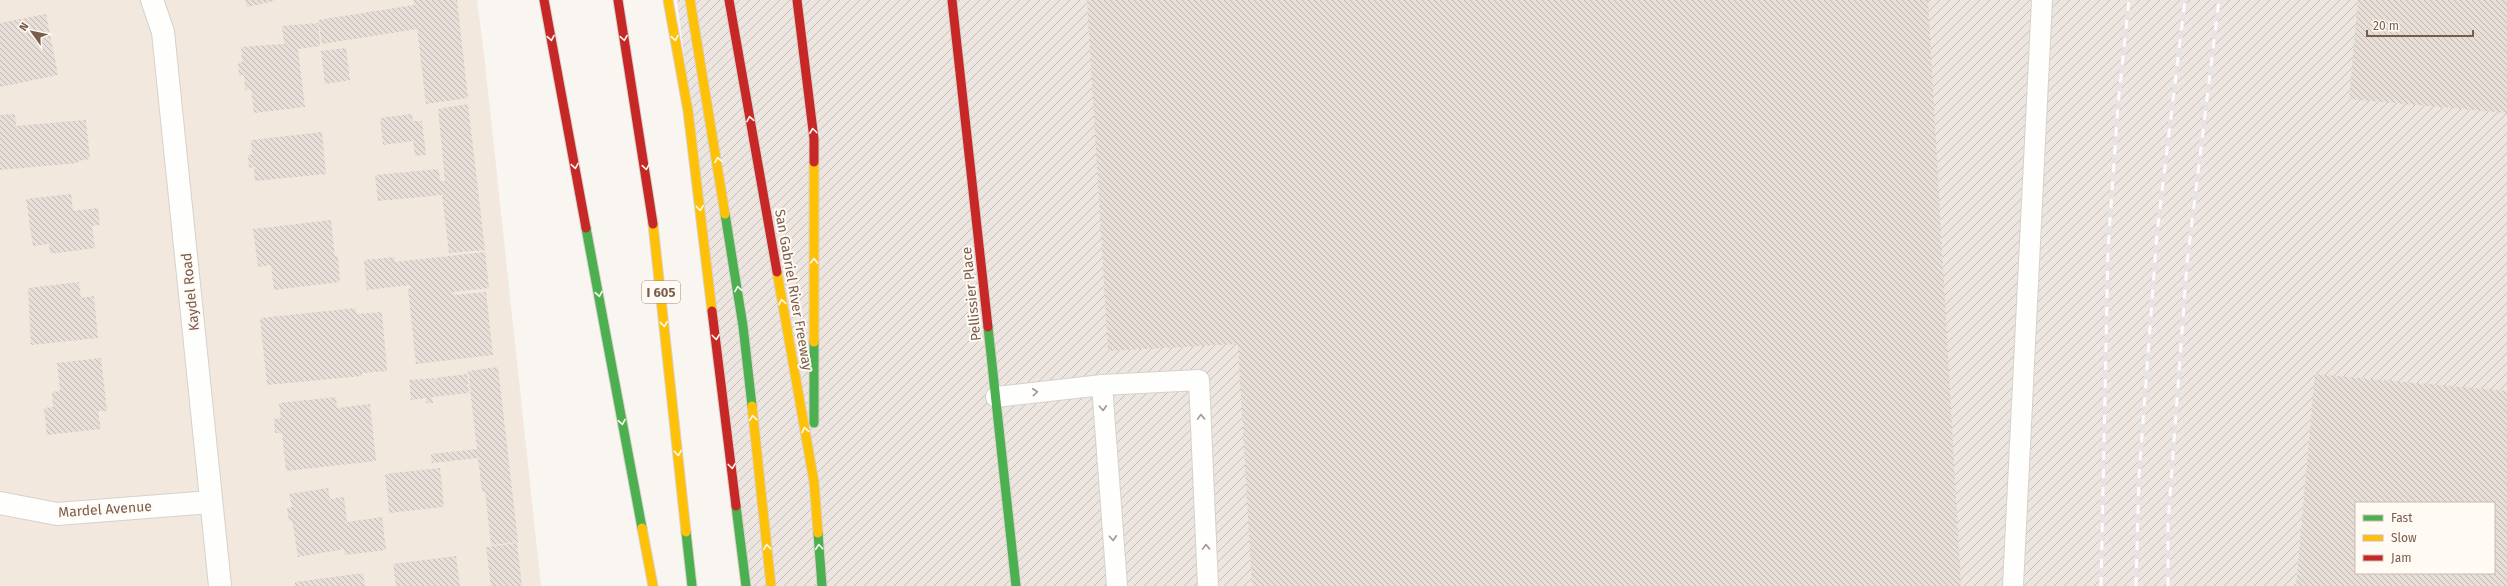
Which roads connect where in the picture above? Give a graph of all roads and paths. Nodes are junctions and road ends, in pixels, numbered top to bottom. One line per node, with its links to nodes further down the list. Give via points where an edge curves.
1 (152, 0): 13 (street, Kaydel Road, via 164,32)
2 (544, 0): 16 (main road, one-way to 16)
3 (618, 0): 17 (main road, I 605, one-way to 17, via 650,192)
4 (668, 0): 18 (main road, one-way to 18, via 688,111)
5 (690, 0): 19 (main road, one-way to 5, via 743,326)
6 (729, 0): 12 (main road, San Gabriel River Freeway, one-way to 6)
7 (798, 0): 12 (main road, one-way to 7, via 814,140)
8 (952, 0): 11 (main road, Pellissier Place)
9 (2042, 0): 24 (lane)
10 (1102, 385): 11 (lane, one-way to 10); 22 (lane, one-way to 22); 23 (lane, one-way to 10, via 1200,380)
11 (996, 397): 21 (main road, Pellissier Place)
12 (814, 482): 20 (main road, San Gabriel River Freeway, one-way to 12)
13 (211, 502): 14 (street, Mardel Avenue, via 57,514); 15 (street, Kaydel Road)
14 (0, 503)
15 (220, 586)
16 (653, 586)
17 (692, 586)
18 (746, 586)
19 (771, 586)
20 (822, 586)
21 (1016, 586)
22 (1117, 586)
23 (1208, 586)
24 (2013, 586)

